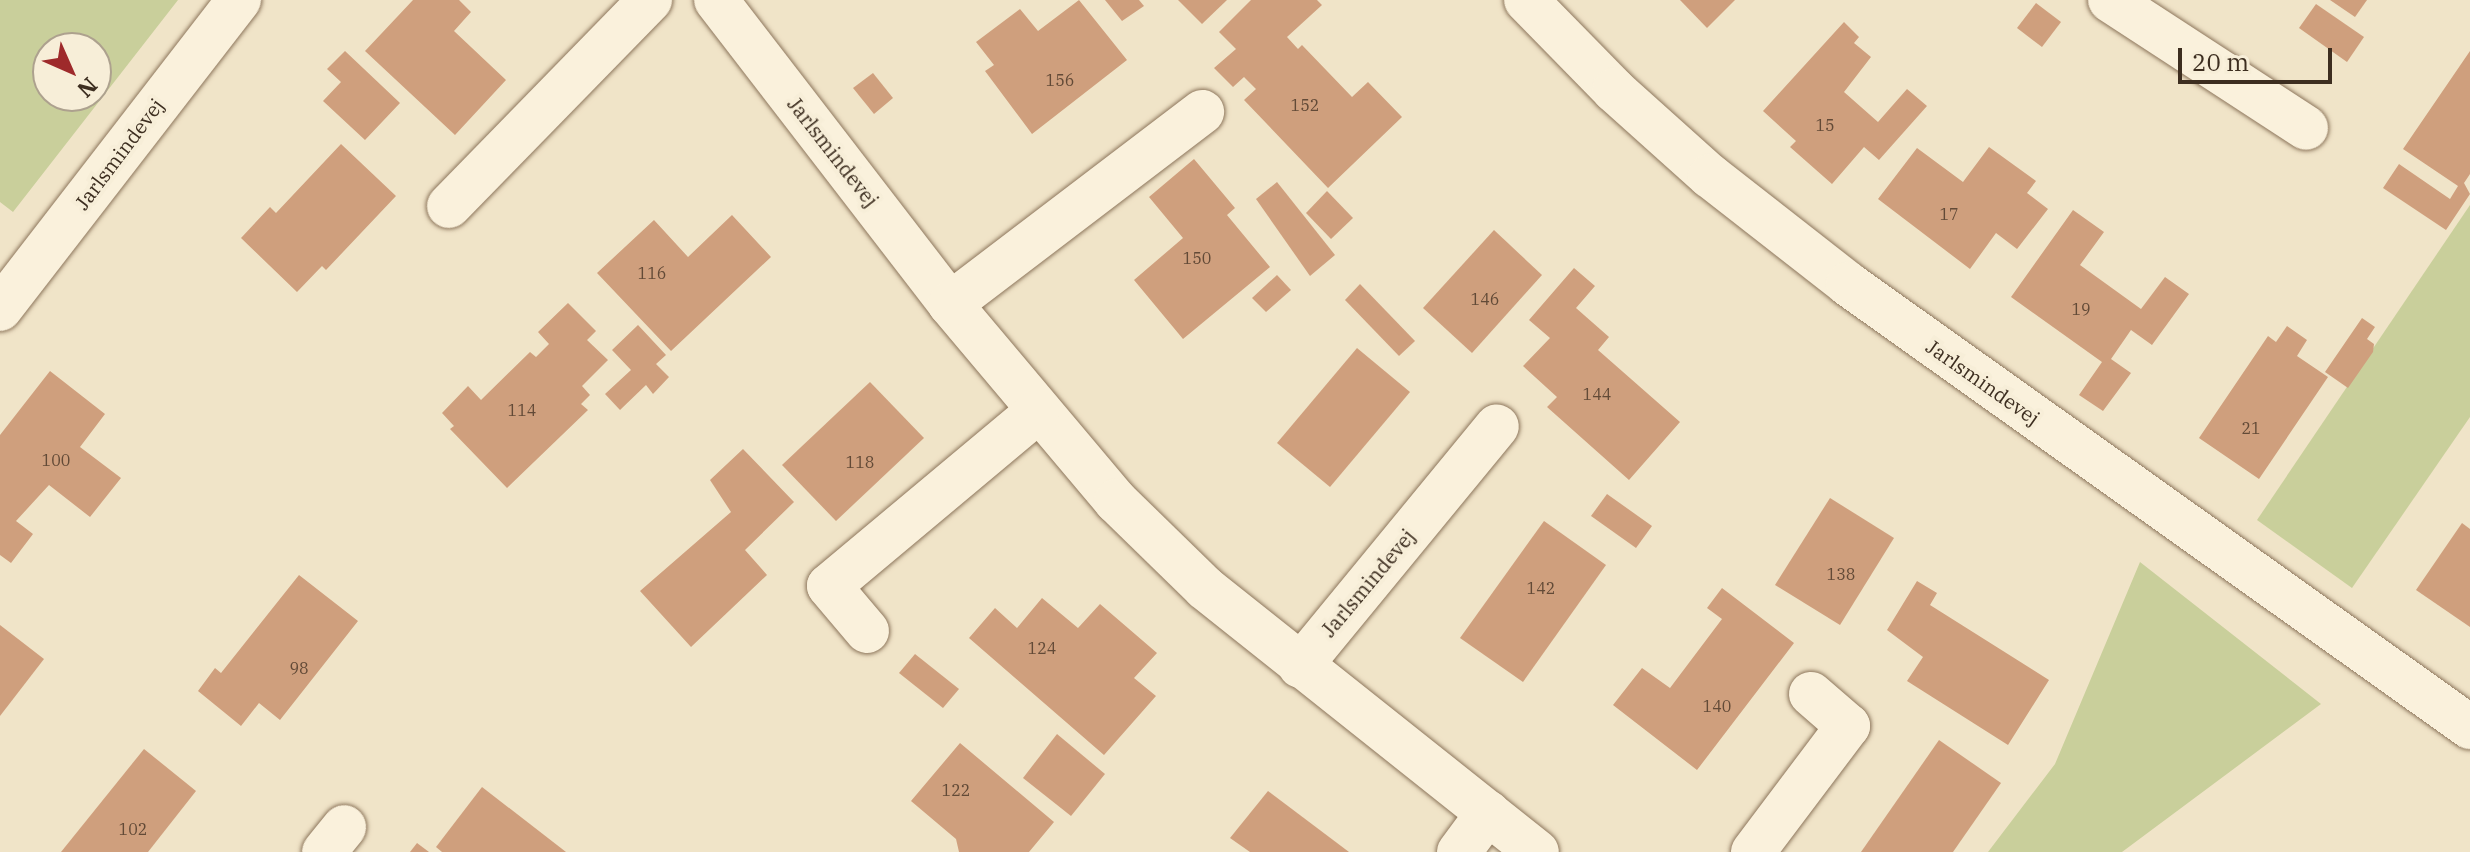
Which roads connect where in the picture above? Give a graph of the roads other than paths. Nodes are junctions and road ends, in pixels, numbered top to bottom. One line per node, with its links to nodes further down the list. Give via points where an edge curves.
1 (239, 0): 10 (street, Jarlsmindevej)
2 (650, 0): 8 (street)
3 (716, 0): 9 (street, Jarlsmindevej)
4 (1526, 0): 16 (street, Jarlsmindevej, via 1614,90 1710,176 1848,284)
5 (2110, 0): 7 (street)
6 (1202, 112): 9 (street)
7 (2306, 128)
8 (449, 206)
9 (950, 304): 11 (street, Jarlsmindevej)
10 (0, 309)
11 (1037, 412): 13 (street, via 829,586); 14 (street, Jarlsmindevej, via 1116,501 1205,588)
12 (1497, 426): 14 (street, Jarlsmindevej)
13 (867, 631)
14 (1300, 666): 17 (street, Jarlsmindevej)
15 (1811, 694): 20 (street, via 1848,726)
16 (2470, 727)
17 (1488, 813): 18 (street); 19 (street, Jarlsmindevej)
18 (1459, 852)
19 (1537, 852)
20 (1753, 852)

